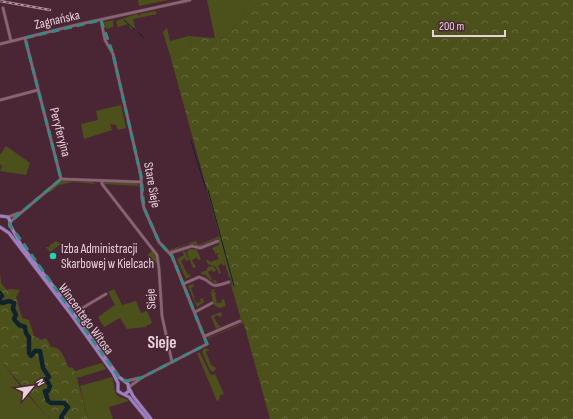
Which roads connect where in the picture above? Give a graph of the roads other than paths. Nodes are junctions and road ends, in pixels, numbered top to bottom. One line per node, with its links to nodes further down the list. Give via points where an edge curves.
1 (190, 0): 3 (street, Zagnańska)
2 (3, 8): 5 (street)
3 (100, 20): 4 (street, Zagnańska); 11 (street, Stare Sieje, via 105,40 113,54)
4 (26, 38): 5 (street, Zagnańska); 7 (street, Peryferyjna)
5 (11, 41): 6 (street, Zagnańska)
6 (0, 44)
7 (38, 90): 8 (street); 9 (street, Peryferyjna)
8 (0, 100)
9 (61, 179): 10 (street); 12 (street)
10 (102, 181): 11 (street); 28 (street, Sieje, via 156,255 159,265 162,316)
11 (141, 182): 19 (street, Stare Sieje, via 144,208 159,242)
12 (19, 213): 14 (street); 15 (street)
13 (1, 217): 14 (main road)
14 (8, 217): 15 (main road, Wincentego Witosa)
15 (10, 224): 17 (main road); 25 (main road, Wincentego Witosa, via 21,244)
16 (0, 227): 17 (main road, Wincentego Witosa)
17 (5, 230): 31 (main road, Wincentego Witosa, via 70,313 111,370)
18 (218, 241): 19 (street, via 200,248 192,246)
19 (170, 253): 21 (street, Stare Sieje)
20 (229, 282): 21 (street, via 214,286 199,277)
21 (183, 284): 24 (street, Stare Sieje)
22 (106, 294): 25 (street)
23 (212, 303): 24 (street)
24 (195, 312): 27 (street, Stare Sieje)
25 (74, 313): 30 (main road, Wincentego Witosa, via 120,378)
26 (240, 321): 27 (street)
27 (205, 336): 28 (street, Stare Sieje, via 207,344)
28 (172, 362): 29 (street)
29 (141, 378): 30 (street); 32 (street)
30 (125, 381): 31 (main road); 32 (main road)
31 (118, 385): 33 (main road, via 118,391)
32 (129, 388): 33 (main road); 35 (main road)
33 (124, 394): 34 (main road)
34 (147, 419)
35 (151, 419)

